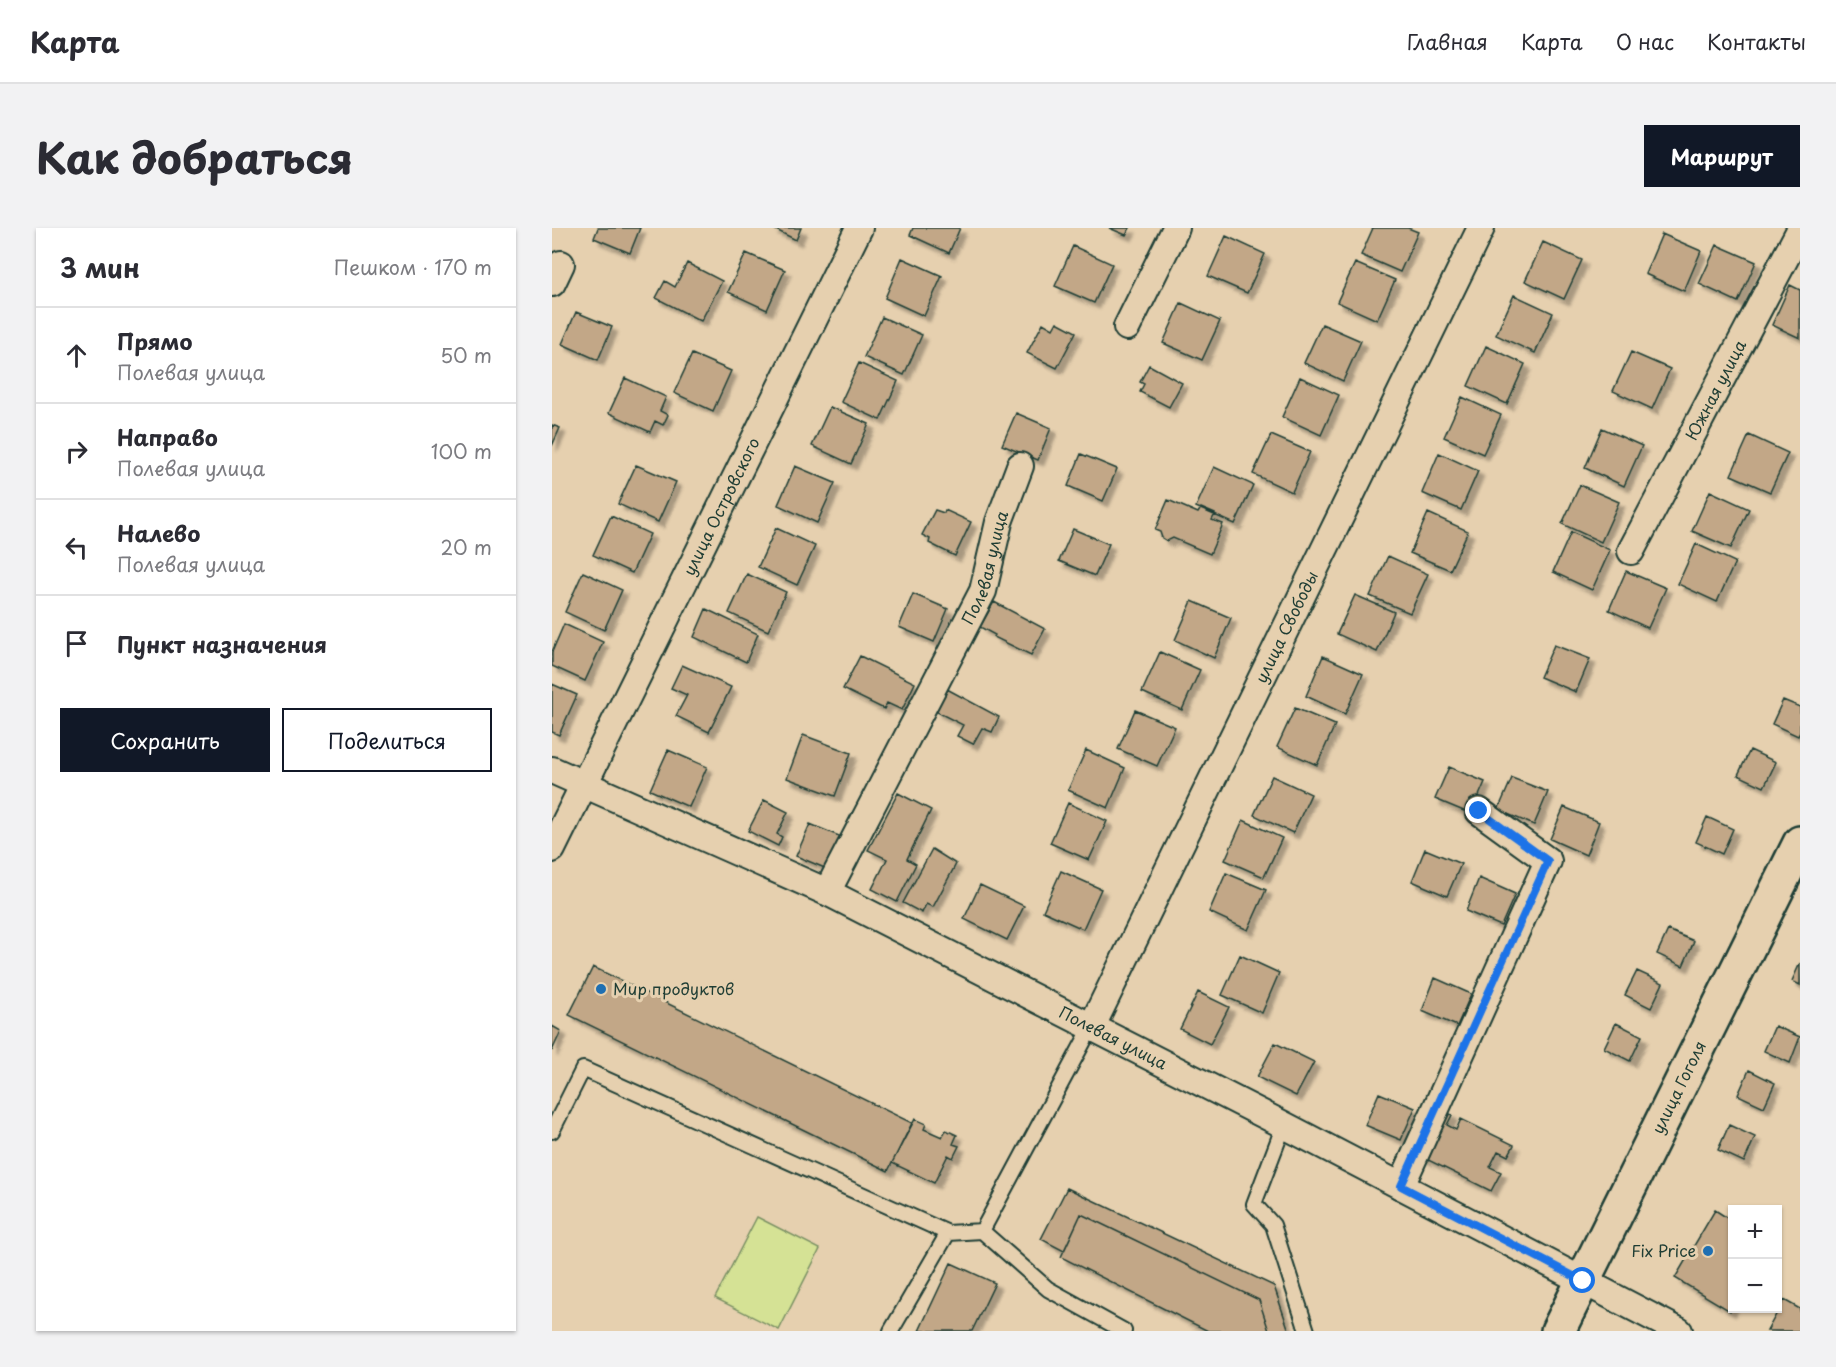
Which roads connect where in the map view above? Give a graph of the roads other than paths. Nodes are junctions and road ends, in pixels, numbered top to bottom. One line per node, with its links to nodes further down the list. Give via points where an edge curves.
1 (859, 228): 9 (street, улица Островского)
2 (1176, 228): 5 (street)
3 (1481, 228): 14 (street, улица Свободы)
4 (1800, 230): 7 (street, Южная улица)
5 (1127, 327)
6 (1020, 466): 13 (street, Полевая улица, via 999,522 983,591)
7 (1631, 551)
8 (552, 770): 9 (street, Полевая улица)
9 (583, 784): 12 (street); 13 (street, Полевая улица)
10 (1479, 811): 17 (street, via 1548,861)
11 (1800, 843): 20 (main road, улица Гоголя)
12 (552, 849)
13 (827, 892): 14 (street, Полевая улица)
14 (1092, 1026): 15 (street, Полевая улица); 18 (lane)
15 (1284, 1125): 17 (street, Полевая улица); 23 (lane, via 1254,1204 1273,1225)
16 (552, 1131): 19 (lane, via 583,1069)
17 (1401, 1186): 20 (street, Полевая улица)
18 (982, 1231): 19 (lane); 22 (lane, via 1048,1289)
19 (948, 1233): 21 (lane)
20 (1583, 1281): 24 (main road, улица Гоголя); 25 (street, Полевая улица)
21 (891, 1331)
22 (1124, 1331)
23 (1307, 1331)
24 (1558, 1331)
25 (1679, 1331)

